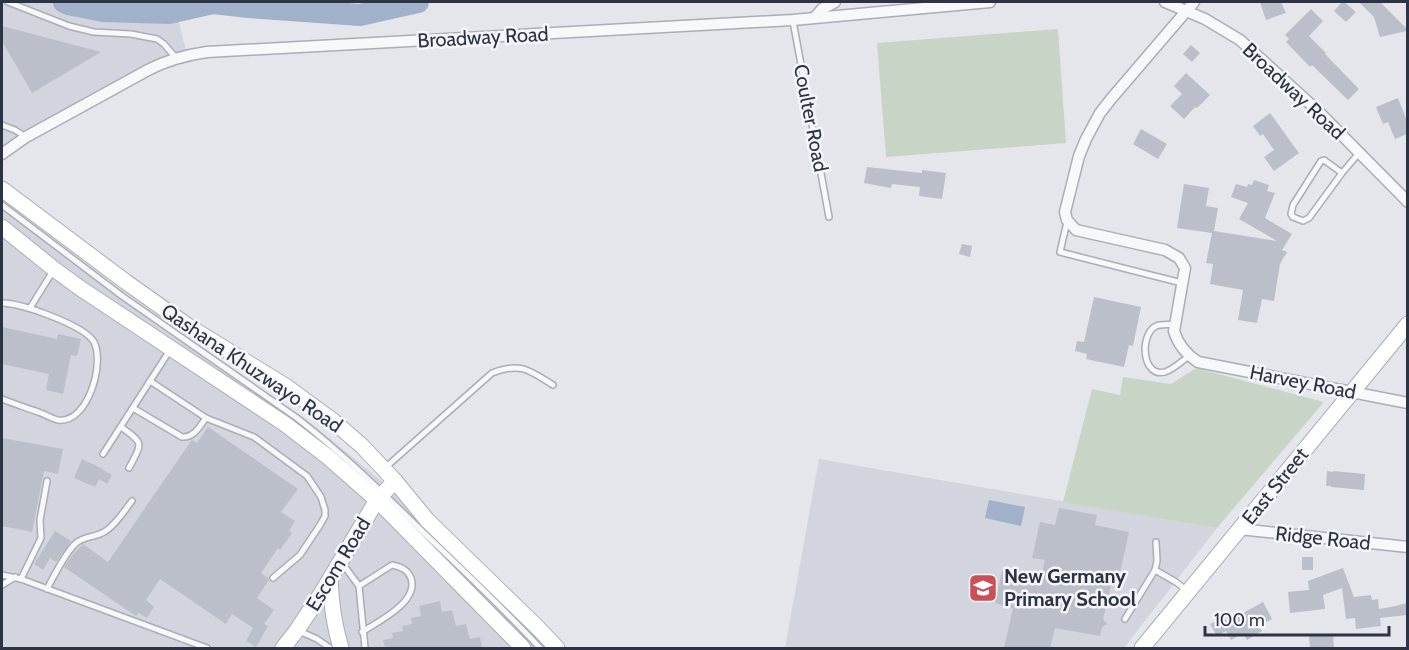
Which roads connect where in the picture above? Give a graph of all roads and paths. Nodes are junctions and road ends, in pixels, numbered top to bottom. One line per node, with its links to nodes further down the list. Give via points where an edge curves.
1 (8, 2): 11 (lane, via 69,26 157,39)
2 (834, 2): 9 (street)
3 (984, 2): 4 (street, Broadway Road); 7 (street, Broadway Road)
4 (990, 2)
5 (1165, 2): 8 (street, Broadway Road)
6 (1194, 2): 8 (street)
7 (951, 3): 9 (street, Broadway Road)
8 (1187, 11): 14 (street, Broadway Road, via 1240,40); 21 (street, via 1093,125 1066,202)
9 (815, 17): 10 (street, Broadway Road)
10 (793, 20): 11 (street, Broadway Road, via 207,52); 20 (lane, Coulter Road)
11 (176, 58): 13 (street, Broadway Road)
12 (2, 124): 13 (lane)
13 (26, 137): 15 (street, Broadway Road)
14 (1359, 153): 16 (lane); 18 (street, Broadway Road)
15 (2, 154)
16 (1342, 173): 16 (lane, via 1310,218 1303,221 1293,217 1293,205 1321,161)
17 (2, 189): 41 (main road, Qashana Khuzwayo Road, via 188,326 314,405)
18 (1407, 202)
19 (2, 205): 44 (lane, via 122,296 297,418 348,459)
20 (829, 217)
21 (1067, 220): 24 (street, via 1076,230 1174,254 1185,268); 24 (lane, via 1060,252)
22 (2, 227): 23 (main road, Qashana Khuzwayo Road)
23 (54, 269): 26 (lane); 29 (main road, Qashana Khuzwayo Road)
24 (1182, 283): 27 (street)
25 (2, 303): 26 (lane)
26 (30, 308): 34 (lane, via 91,338 98,363 92,386 78,413 65,419 58,420)
27 (1175, 324): 30 (street, via 1176,338); 30 (lane, via 1153,328 1147,340 1148,364 1155,371 1164,372)
28 (1407, 324): 33 (main road, East Street)
29 (170, 349): 31 (lane); 44 (main road, Qashana Khuzwayo Road, via 285,424)
30 (1194, 359): 33 (street, Harvey Road)
31 (150, 381): 36 (lane); 37 (lane)
32 (554, 385): 41 (lane, via 519,368 492,373)
33 (1352, 392): 35 (street, Harvey Road); 46 (main road, East Street)
34 (2, 399)
35 (1407, 403)
36 (133, 408): 37 (lane, via 182,437 190,437); 38 (lane)
37 (206, 418): 53 (lane, via 254,437 307,476 321,497 325,516 320,525 300,555)
38 (121, 427): 39 (lane); 40 (lane, via 139,442 140,449)
39 (103, 454)
40 (129, 468)
41 (385, 469): 43 (main road, Qashana Khuzwayo Road)
42 (47, 481): 52 (lane, via 39,520 41,538)
43 (395, 481): 44 (main road, Escom Road); 68 (main road, Qashana Khuzwayo Road, via 427,520)
44 (381, 497): 49 (main road, Escom Road); 66 (main road, Qashana Khuzwayo Road); 67 (lane)
45 (132, 501): 57 (lane, via 106,532 73,546)
46 (1239, 529): 48 (street, Ridge Road); 58 (main road, East Street)
47 (1156, 542): 50 (lane)
48 (1407, 547)
49 (341, 561): 54 (main road, Escom Road); 56 (lane)
50 (1155, 570): 58 (lane); 59 (lane)
51 (2, 575): 52 (lane)
52 (18, 578): 55 (lane); 57 (lane)
53 (273, 578)
54 (330, 579): 61 (main road, Escom Road); 64 (main road, via 333,622)
55 (2, 585)
56 (359, 586): 60 (lane); 60 (lane, via 392,565 405,569 412,584 404,604)
57 (47, 589): 62 (lane)
58 (1188, 592): 69 (main road, East Street)
59 (1125, 619)
60 (362, 632): 65 (lane)
61 (292, 642): 63 (lane, via 317,639)
62 (207, 648)
63 (330, 648)
64 (341, 648)
65 (365, 648)
66 (523, 648)
67 (540, 648)
68 (557, 648)
69 (1142, 648)

